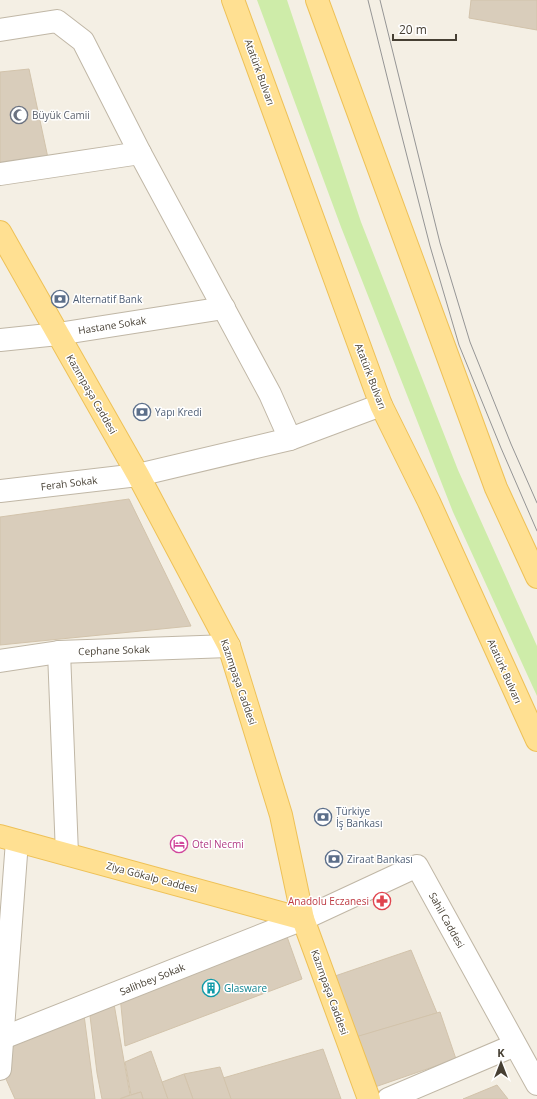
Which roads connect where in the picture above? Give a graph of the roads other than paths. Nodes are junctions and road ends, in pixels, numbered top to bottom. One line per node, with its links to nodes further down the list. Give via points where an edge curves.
1 (233, 0): 10 (main road, Atatürk Bulvarı)
2 (317, 0): 14 (main road, via 496,488)
3 (0, 30): 4 (street, via 57,21 83,41)
4 (140, 153): 5 (street); 7 (street)
5 (0, 174)
6 (0, 232): 8 (main road, Kazımpaşa Caddesi)
7 (224, 308): 8 (street, Hastane Sokak); 11 (street, via 270,394)
8 (58, 334): 9 (street, Hastane Sokak); 12 (main road, Kazımpaşa Caddesi)
9 (0, 340)
10 (382, 404): 11 (street, Ferah Sokak); 18 (main road, Atatürk Bulvarı)
11 (290, 439): 12 (street, Ferah Sokak)
12 (138, 475): 13 (street, Ferah Sokak); 15 (main road, Kazımpaşa Caddesi)
13 (0, 491)
14 (537, 577)
15 (228, 646): 16 (street, Cephane Sokak); 21 (main road, Kazımpaşa Caddesi, via 282,815)
16 (59, 652): 17 (street, Cephane Sokak); 20 (street)
17 (0, 661)
18 (537, 740)
19 (9, 839): 20 (main road, Ziya Gökalp Caddesi); 22 (street)
20 (67, 854): 21 (main road, Ziya Gökalp Caddesi)
21 (303, 919): 22 (street, Salihbey Sokak); 23 (street, Sahil Caddesi, via 417,866); 26 (main road, Kazımpaşa Caddesi)
22 (1, 1038): 24 (street)
23 (515, 1045): 25 (street, Sahil Caddesi); 27 (street)
24 (0, 1069)
25 (537, 1084)
26 (369, 1099)
27 (388, 1099)

